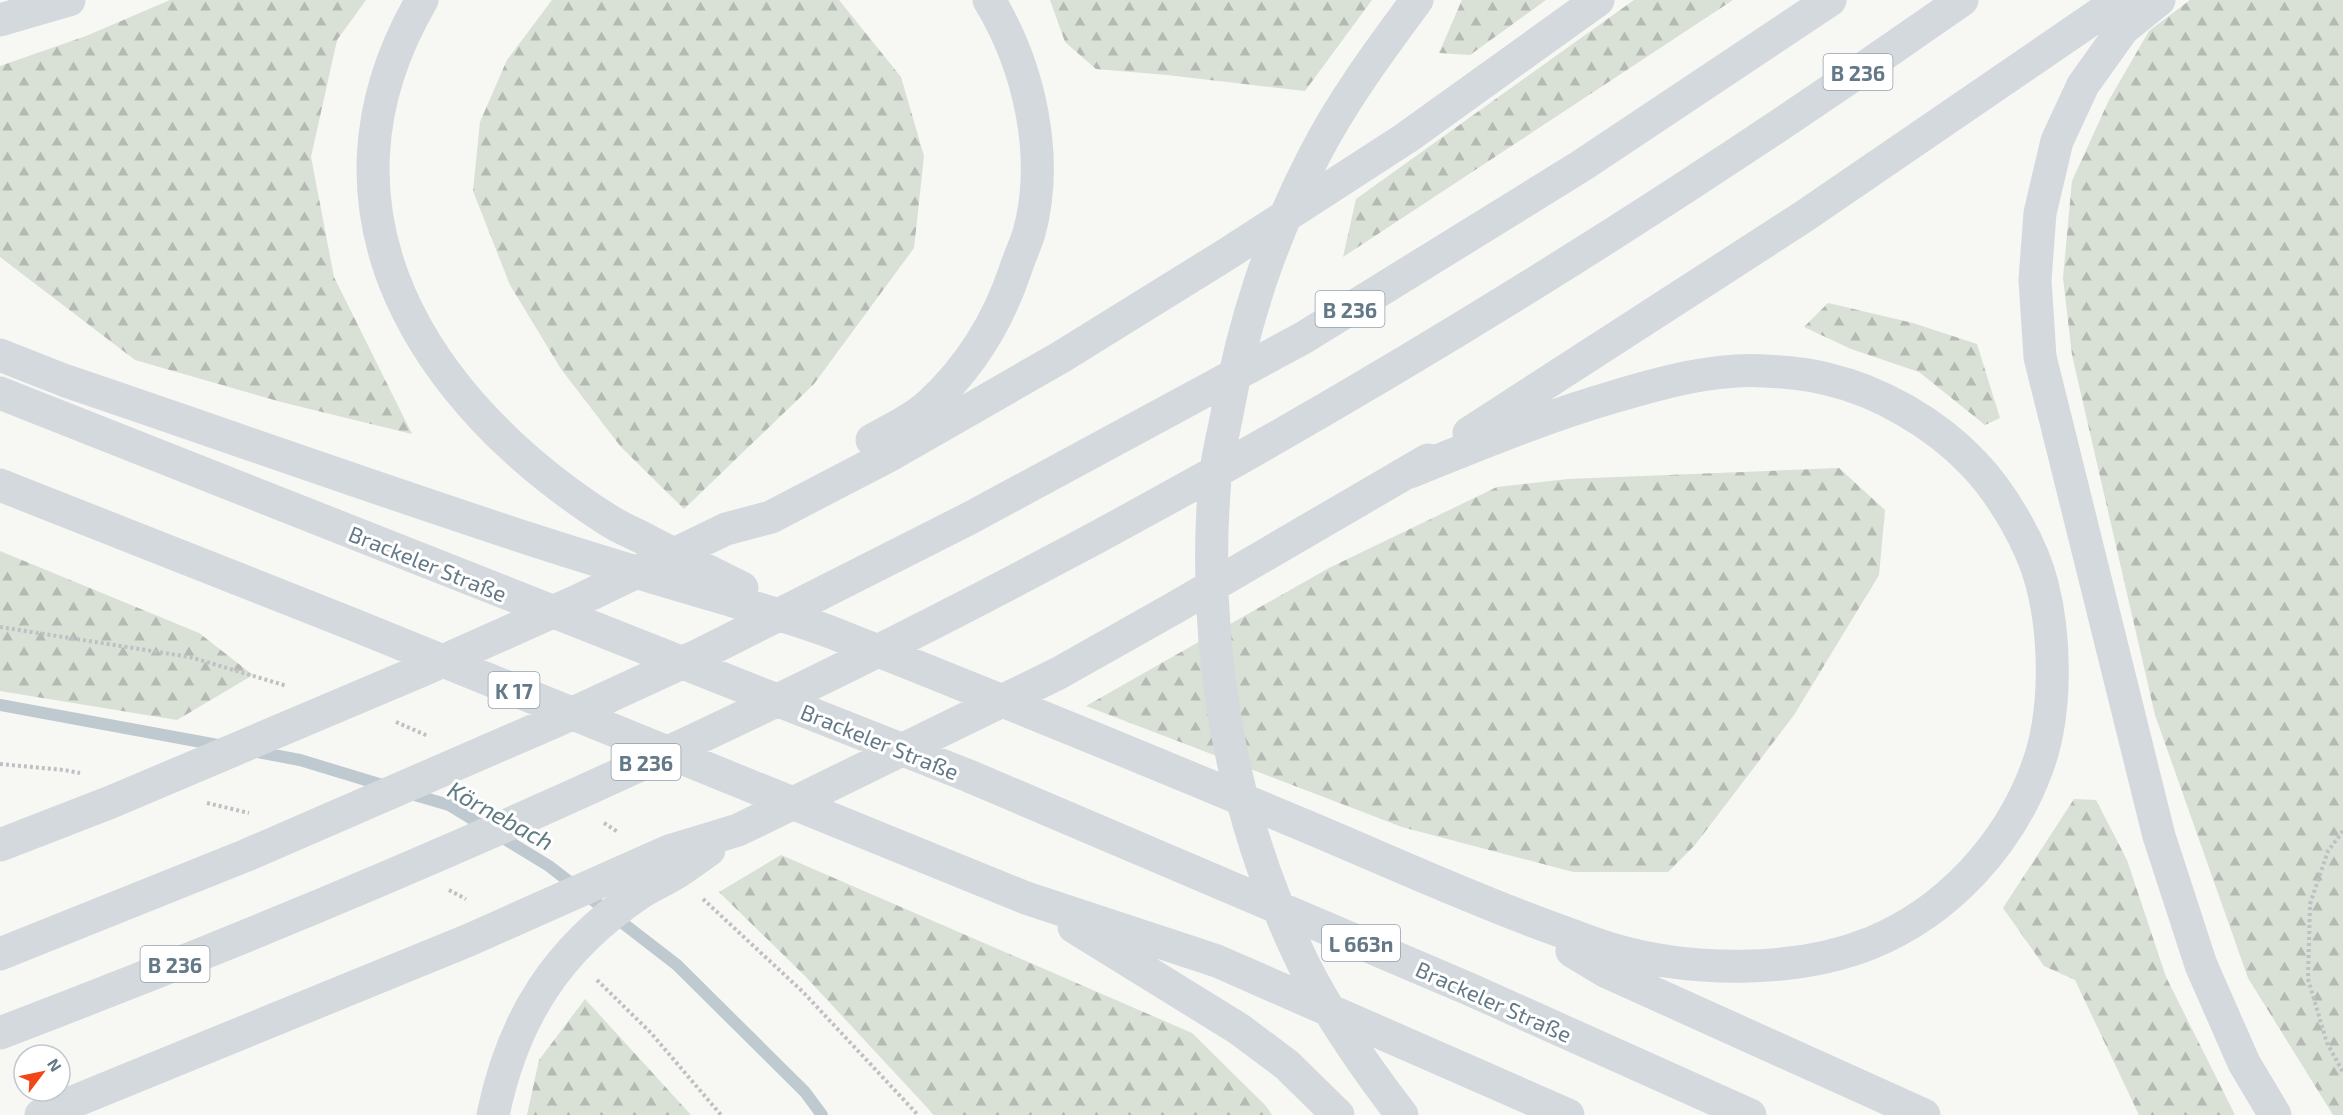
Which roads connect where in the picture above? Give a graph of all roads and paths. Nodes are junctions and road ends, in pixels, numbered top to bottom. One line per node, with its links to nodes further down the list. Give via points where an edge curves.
1 (69, 0): 10 (highway)
2 (422, 0): 16 (highway, via 383,92 373,179 378,222 390,268 406,311 432,355 496,433 534,467 609,521)
3 (989, 0): 15 (highway, via 1024,80 1032,109 1037,166 1029,232 1005,298 962,370 928,405 892,429 759,500)
4 (1417, 0): 28 (highway, via 1342,105 1314,156 1272,247 1253,300 1237,357 1215,478 1212,578 1217,673 1235,777 1268,882 1303,964 1357,1056)
5 (1598, 0): 15 (highway, via 1406,138 1061,357 892,454 771,517)
6 (1830, 0): 22 (highway, B 236, via 1581,166 1303,338 970,518 701,654 558,720 247,855)
7 (1962, 0): 23 (highway, B 236, via 1754,144 1472,322 1128,520 939,620 659,757 349,894)
8 (2120, 0): 13 (highway, via 1803,217)
9 (2159, 0): 32 (highway, via 2123,29 2083,85 2057,141 2040,213 2035,280 2040,357 2159,836 2201,965 2244,1064)
10 (0, 20)
11 (0, 355): 16 (highway, via 535,541)
12 (0, 393): 30 (highway, Brackeler Straße / L 663n, via 969,776 1469,989)
13 (1410, 472): 17 (highway, via 1059,673); 21 (highway, via 1547,416 1673,379 1756,369 1829,379 1896,404 1970,459 2021,532 2041,579 2052,654 2050,711 2040,761 2023,800 1974,872 1940,903 1910,923 1873,942 1836,954 1797,963 1738,966 1678,962 1615,950)
14 (0, 485): 20 (highway, K 17)
15 (726, 529): 19 (highway, via 425,669)
16 (821, 628): 21 (highway, via 1134,753)
17 (738, 830): 25 (highway, via 669,851 469,940); 26 (highway, via 601,922 553,973 523,1020 500,1080)
18 (2343, 831): 24 (path, via 2328,851 2310,904 2308,980 2327,1043)
19 (0, 845)
20 (1026, 898): 27 (highway, via 1239,1029 1287,1065); 29 (highway, via 1217,961)
21 (1505, 911): 31 (highway, via 1607,972)
22 (0, 954)
23 (0, 1033)
24 (2343, 1072)
25 (41, 1115)
26 (493, 1115)
27 (1338, 1115)
28 (1402, 1115)
29 (1568, 1115)
30 (1750, 1115)
31 (1924, 1115)
32 (2275, 1115)

